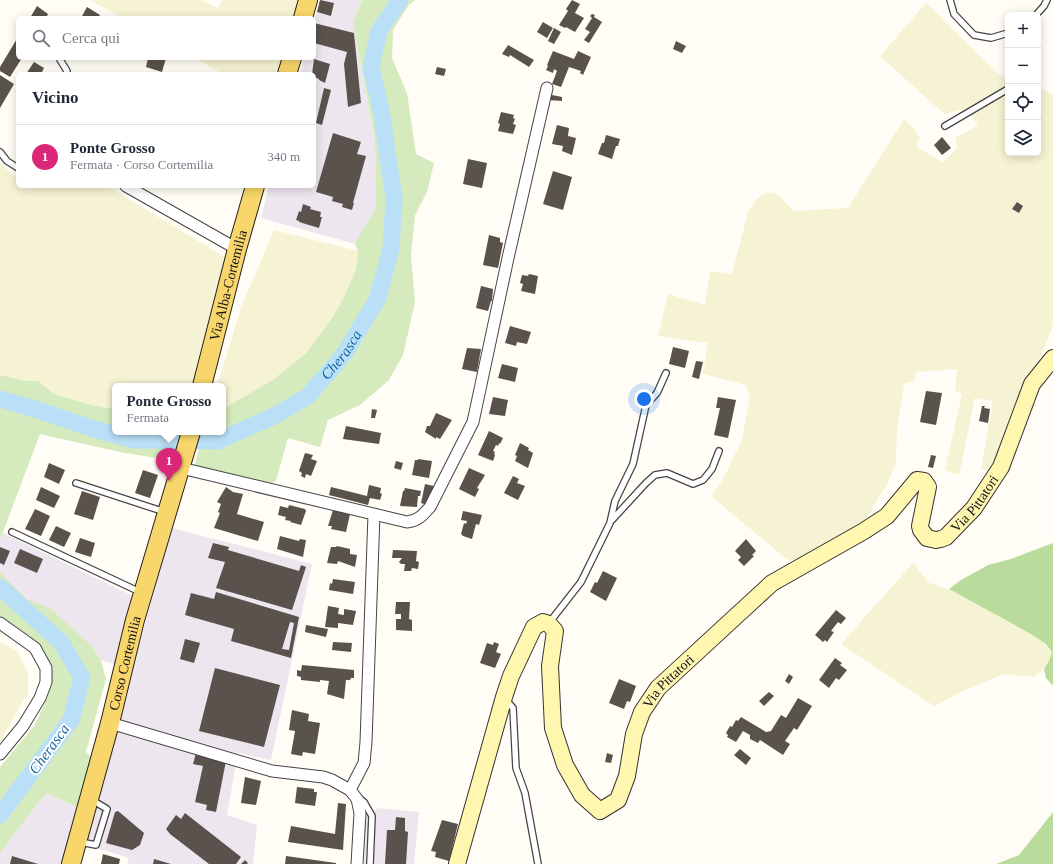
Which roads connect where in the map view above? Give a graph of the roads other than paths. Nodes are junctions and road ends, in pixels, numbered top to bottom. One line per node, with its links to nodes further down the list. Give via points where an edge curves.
1 (308, 0): 5 (main road)
2 (950, 0): 6 (lane, via 954,14 974,35 991,38)
3 (1047, 0): 4 (lane)
4 (1039, 12)
5 (304, 16)
6 (1005, 34)
7 (60, 60): 9 (lane)
8 (291, 60): 10 (main road)
9 (67, 72)
10 (288, 72)
11 (547, 88): 27 (street, via 473,422 430,507 422,516 414,522 407,522)
12 (1005, 91): 13 (lane)
13 (945, 126)
14 (0, 152): 15 (lane)
15 (16, 167)
16 (130, 188): 18 (street)
17 (254, 188): 18 (main road, Via Alba-Cortemilia)
18 (237, 249): 21 (main road, Via Alba-Cortemilia)
19 (1053, 358): 32 (street, Via Pittatori, via 1032,384 1001,467 974,508 946,536 936,540 927,538 920,526 928,487 924,481 917,480 887,516 772,583 658,688 642,712 634,734 627,776 618,800 600,811 582,795 564,765 553,728 550,666 555,630)
20 (666, 373): 28 (lane, via 657,393 646,405 633,464 615,501)
21 (203, 383)
22 (190, 435): 24 (main road, Corso Cortemilia)
23 (719, 451): 28 (lane, via 712,469 703,480 693,484 667,473 655,475)
24 (182, 466): 26 (main road, Corso Cortemilia); 27 (street)
25 (76, 483): 26 (lane)
26 (168, 513): 30 (main road, Corso Cortemilia)
27 (374, 514): 36 (street, via 366,742 364,763)
28 (610, 522): 32 (lane, via 581,582)
29 (12, 532): 30 (lane)
30 (143, 594): 34 (main road, Corso Cortemilia)
31 (0, 623): 35 (street, via 35,648 46,668 46,682 40,698)
32 (549, 624): 33 (street, via 543,622 534,626)
33 (504, 697): 40 (street); 41 (lane, via 513,708 516,768 525,793)
34 (110, 723): 36 (street, via 272,770 323,777); 37 (main road, Corso Cortemilia)
35 (0, 754)
36 (352, 792): 38 (street, via 360,812); 39 (lane, via 364,802 372,816)
37 (71, 864)
38 (357, 864)
39 (370, 864)
40 (457, 864)
41 (538, 864)

